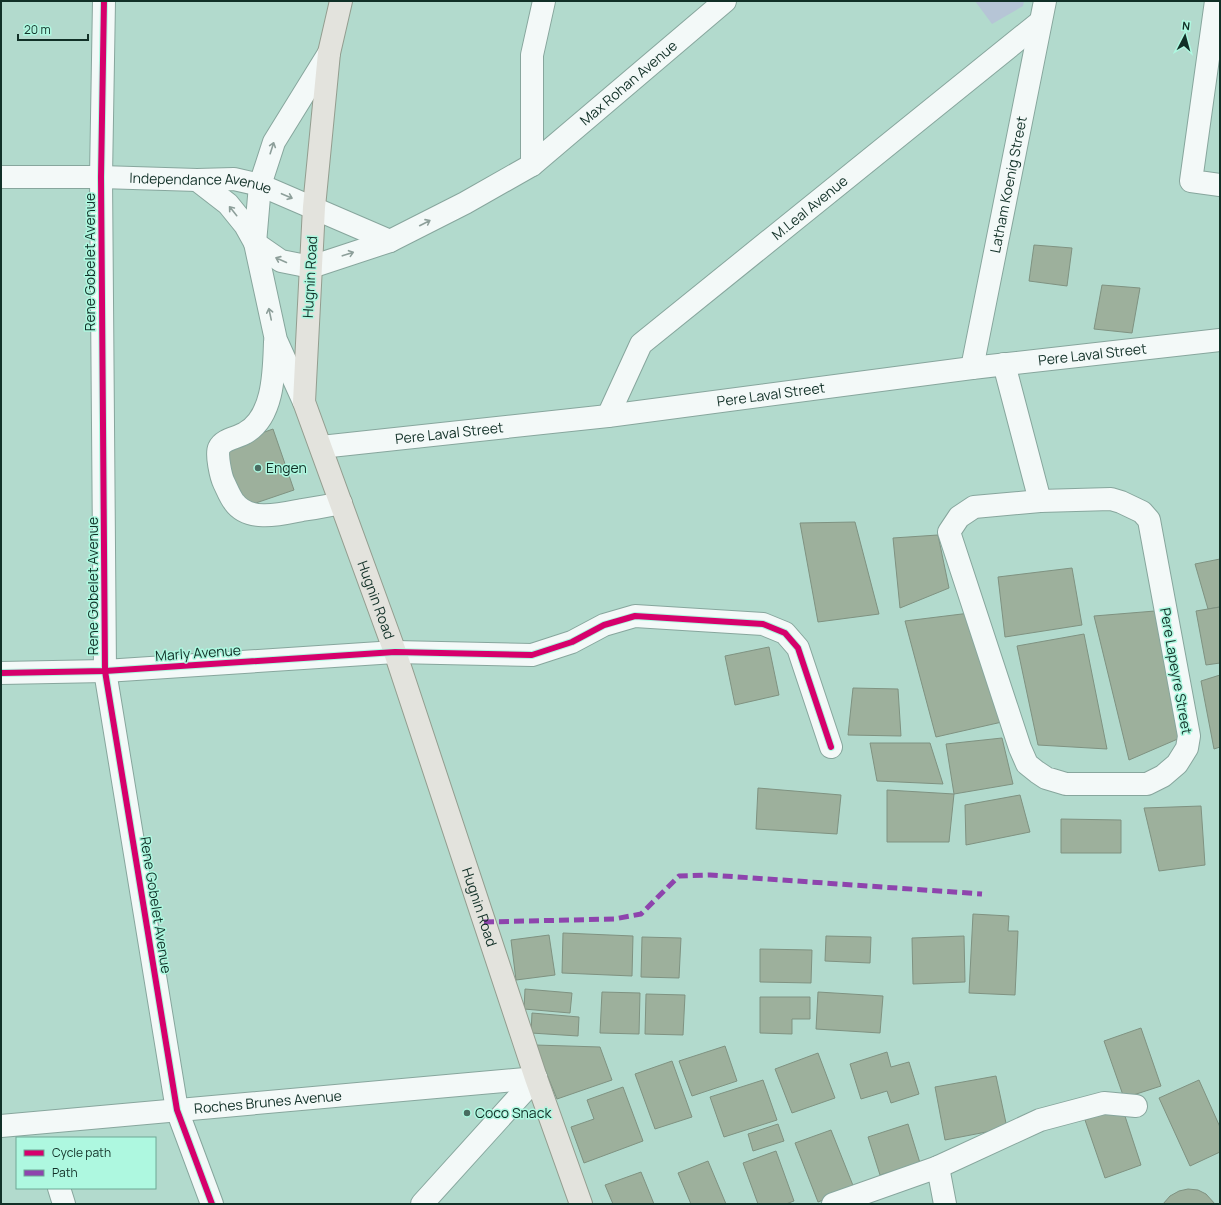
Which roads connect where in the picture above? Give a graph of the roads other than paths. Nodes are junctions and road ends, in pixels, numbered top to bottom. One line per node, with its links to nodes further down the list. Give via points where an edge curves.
1 (104, 1): 12 (street, Rene Gobelet Avenue)
2 (342, 1): 9 (main road, Hugnin Road)
3 (544, 1): 10 (street, via 532,54)
4 (725, 1): 10 (street, Max Rohan Avenue)
5 (1045, 1): 7 (street, Latham Koenig Street)
6 (1216, 1): 8 (street)
7 (1040, 22): 23 (street, Latham Koenig Street); 25 (street, M.Leal Avenue, via 641,344)
8 (1216, 26): 15 (street, via 1191,181)
9 (329, 53): 14 (street, one-way to 9, via 274,142); 16 (main road, Hugnin Road)
10 (532, 165): 17 (street, Max Rohan Avenue, one-way to 10)
11 (1, 177): 12 (street, Independance Avenue)
12 (101, 177): 13 (street, Independance Avenue); 30 (street, Rene Gobelet Avenue)
13 (197, 180): 14 (street, Independance Avenue, via 234,179); 18 (street, one-way to 13, via 245,225 228,204)
14 (260, 185): 16 (street, Independance Avenue, one-way to 16); 18 (street)
15 (1220, 185)
16 (314, 207): 17 (street, Independance Avenue); 19 (main road, Hugnin Road)
17 (390, 241): 19 (street, Max Rohan Avenue, one-way to 17)
18 (255, 243): 19 (street, one-way to 18, via 280,262); 20 (street, one-way to 18)
19 (311, 267): 24 (main road, Hugnin Road)
20 (276, 340): 24 (street); 28 (street, via 267,404 260,420 246,433 223,443 219,448 223,480 234,503 252,514 271,516)
21 (1220, 340): 22 (street, Pere Laval Street)
22 (1004, 364): 23 (street, Pere Laval Street); 27 (street)
23 (972, 368): 25 (street, Pere Laval Street)
24 (304, 402): 26 (main road, Hugnin Road)
25 (608, 416): 26 (street, Pere Laval Street)
26 (321, 446): 28 (main road, Hugnin Road)
27 (1040, 501): 27 (street, Pere Lapeyre Street, via 974,508 960,517 949,532 1020,748 1027,764 1037,772 1046,778 1066,784 1147,784 1177,764 1187,748 1189,736 1149,520 1142,512 1111,499)
28 (341, 503): 29 (main road, Hugnin Road)
29 (395, 652): 30 (street, Marly Avenue); 32 (street, Marly Avenue, via 532,655 572,642 604,625 635,616 763,624 785,633 798,648); 33 (main road, Hugnin Road)
30 (105, 671): 31 (street, Marly Avenue); 35 (street, Rene Gobelet Avenue)
31 (1, 673)
32 (831, 747)
33 (536, 1078): 35 (street, Roches Brunes Avenue); 42 (street); 43 (main road, Hugnin Road)
34 (1136, 1106): 38 (street, via 1104,1103 1040,1120)
35 (177, 1110): 37 (street, Roches Brunes Avenue); 41 (street, Rene Gobelet Avenue)
36 (1, 1126): 37 (street, Roches Brunes Avenue)
37 (44, 1130)
38 (938, 1167): 44 (street); 45 (street)
39 (59, 1189): 40 (street)
40 (64, 1204)
41 (212, 1204)
42 (422, 1204)
43 (582, 1204)
44 (833, 1204)
45 (945, 1204)

